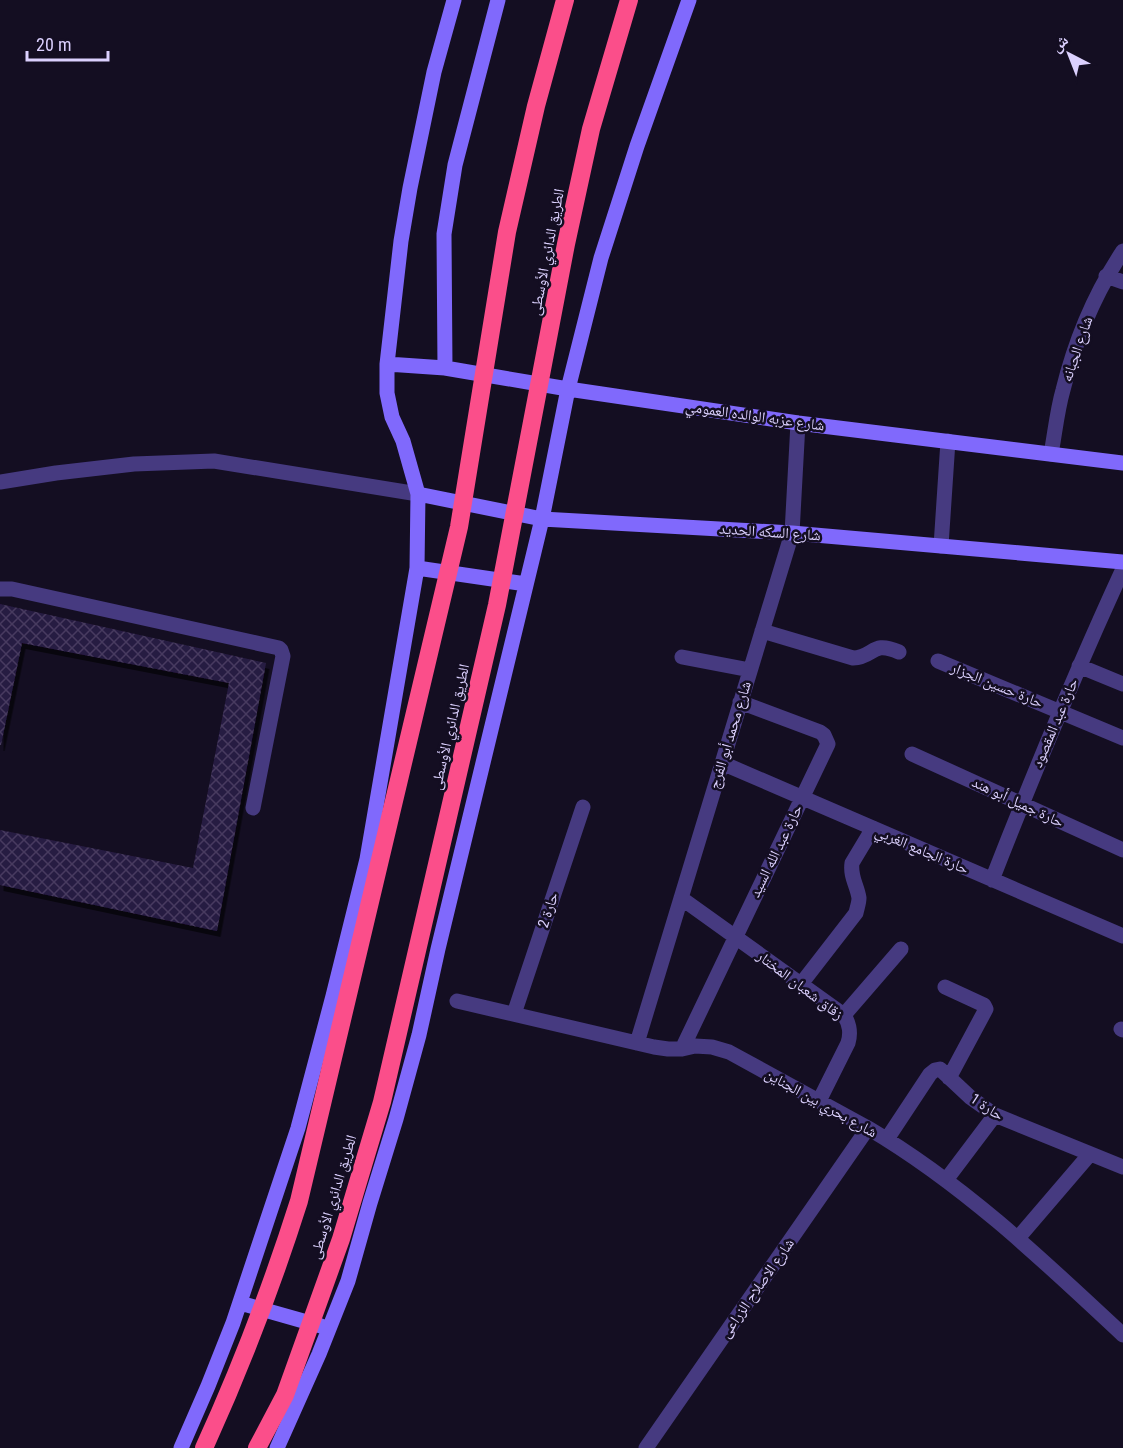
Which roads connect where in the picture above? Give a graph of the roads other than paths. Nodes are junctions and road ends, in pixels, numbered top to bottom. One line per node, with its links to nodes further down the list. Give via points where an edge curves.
1 (453, 0): 9 (street, via 410,188)
2 (498, 0): 10 (street, via 455,165 444,234)
3 (565, 0): 69 (highway, bridge, via 507,231 459,527 299,1201 252,1336)
4 (629, 0): 70 (highway, الطريق الدائري الأوسطى, bridge, via 591,129 497,605 382,1102 341,1239 285,1395)
5 (689, 0): 11 (street, via 601,258)
6 (1123, 251): 7 (street, شارع الجبانه)
7 (1106, 276): 8 (street); 14 (street, شارع الجبانه, via 1082,330 1062,391)
8 (1123, 282)
9 (387, 364): 10 (street, شارع عزبه الوالده العمومي); 17 (street, via 392,417)
10 (445, 368): 11 (street, شارع عزبه الوالده العمومي)
11 (568, 389): 12 (street, شارع عزبه الوالده العمومي); 18 (street)
12 (798, 423): 13 (street, شارع عزبه الوالده العمومي); 19 (street, شارع محمد أبو الفرج)
13 (948, 441): 14 (street, شارع عزبه الوالده العمومي); 20 (street)
14 (1051, 454): 15 (street, شارع عزبه الوالده العمومي)
15 (1123, 463)
16 (0, 482): 17 (street, via 134,464 214,461)
17 (418, 494): 18 (street, شارع السكه الحديد); 22 (street)
18 (542, 519): 19 (street, شارع السكه الحديد); 24 (street)
19 (792, 533): 20 (street, شارع السكه الحديد); 26 (street, شارع محمد أبو الفرج)
20 (941, 546): 21 (street, شارع السكه الحديد)
21 (1123, 562)
22 (417, 568): 24 (street); 65 (street, via 367,859 298,1128)
23 (1123, 569): 30 (street, حارة عبد المقصود)
24 (526, 584): 66 (street, via 419,1035 348,1281)
25 (0, 589): 41 (street, via 279,648 283,656)
26 (762, 630): 27 (street, via 854,658 879,648); 31 (street, شارع محمد أبو الفرج)
27 (898, 652)
28 (682, 657): 31 (street)
29 (938, 661): 34 (street, حارة حسين الجزار)
30 (1079, 666): 32 (street); 34 (street, حارة عبد المقصود)
31 (750, 670): 33 (street, شارع محمد أبو الفرج)
32 (1123, 684)
33 (740, 702): 37 (street, شارع محمد أبو الفرج); 38 (street, حارة عبد الله السيد, via 824,735 828,744)
34 (1060, 711): 35 (street, حارة حسين الجزار); 39 (street, حارة عبد المقصود)
35 (1123, 738)
36 (912, 754): 39 (street, حارة جميل أبو هند)
37 (722, 763): 38 (street, حارة الجامع الغربي); 45 (street, شارع محمد أبو الفرج)
38 (802, 798): 42 (street, حارة الجامع الغربي); 47 (street, حارة عبد الله السيد)
39 (1022, 804): 43 (street, حارة جميل أبو هند); 44 (street, حارة عبد المقصود)
40 (583, 807): 52 (street, حارة 2)
41 (253, 808)
42 (873, 828): 44 (street, حارة الجامع الغربي); 49 (street, via 852,862 859,901 856,913)
43 (1123, 850)
44 (992, 880): 46 (street, حارة الجامع الغربي)
45 (681, 898): 47 (street, زقاق شعبان المختار); 54 (street, شارع محمد أبو الفرج)
46 (1123, 936)
47 (735, 937): 49 (street, زقاق شعبان المختار); 55 (street, حارة عبد الله السيد)
48 (901, 949): 53 (street)
49 (801, 984): 53 (street, زقاق شعبان المختار)
50 (945, 987): 56 (street, via 986,1009)
51 (457, 1001): 52 (street, شارع بحري بين الجناين)
52 (514, 1014): 54 (street, شارع بحري بين الجناين)
53 (844, 1015): 57 (street, زقاق شعبان المختار, via 850,1028 848,1043)
54 (637, 1043): 55 (street, شارع بحري بين الجناين)
55 (682, 1048): 57 (street, شارع بحري بين الجناين, via 712,1047 729,1052)
56 (949, 1078): 58 (street, حارة 1); 60 (street, via 940,1069 932,1072)
57 (819, 1101): 59 (street, شارع بحري بين الجناين)
58 (995, 1115): 61 (street, حارة 1); 63 (street)
59 (868, 1128): 60 (street, شارع بحري بين الجناين); 72 (street, شارع الاصلاح الزراعى)
60 (887, 1139): 63 (street, شارع بحري بين الجناين)
61 (1090, 1154): 62 (street, حارة 1); 64 (street)
62 (1123, 1167)
63 (946, 1180): 64 (street, شارع بحري بين الجناين)
64 (1018, 1238): 67 (street, شارع بحري بين الجناين)
65 (240, 1303): 66 (street); 68 (street)
66 (329, 1329): 71 (street)
67 (1123, 1334)
68 (181, 1448)
69 (204, 1448)
70 (256, 1448)
71 (277, 1448)
72 (646, 1448)

